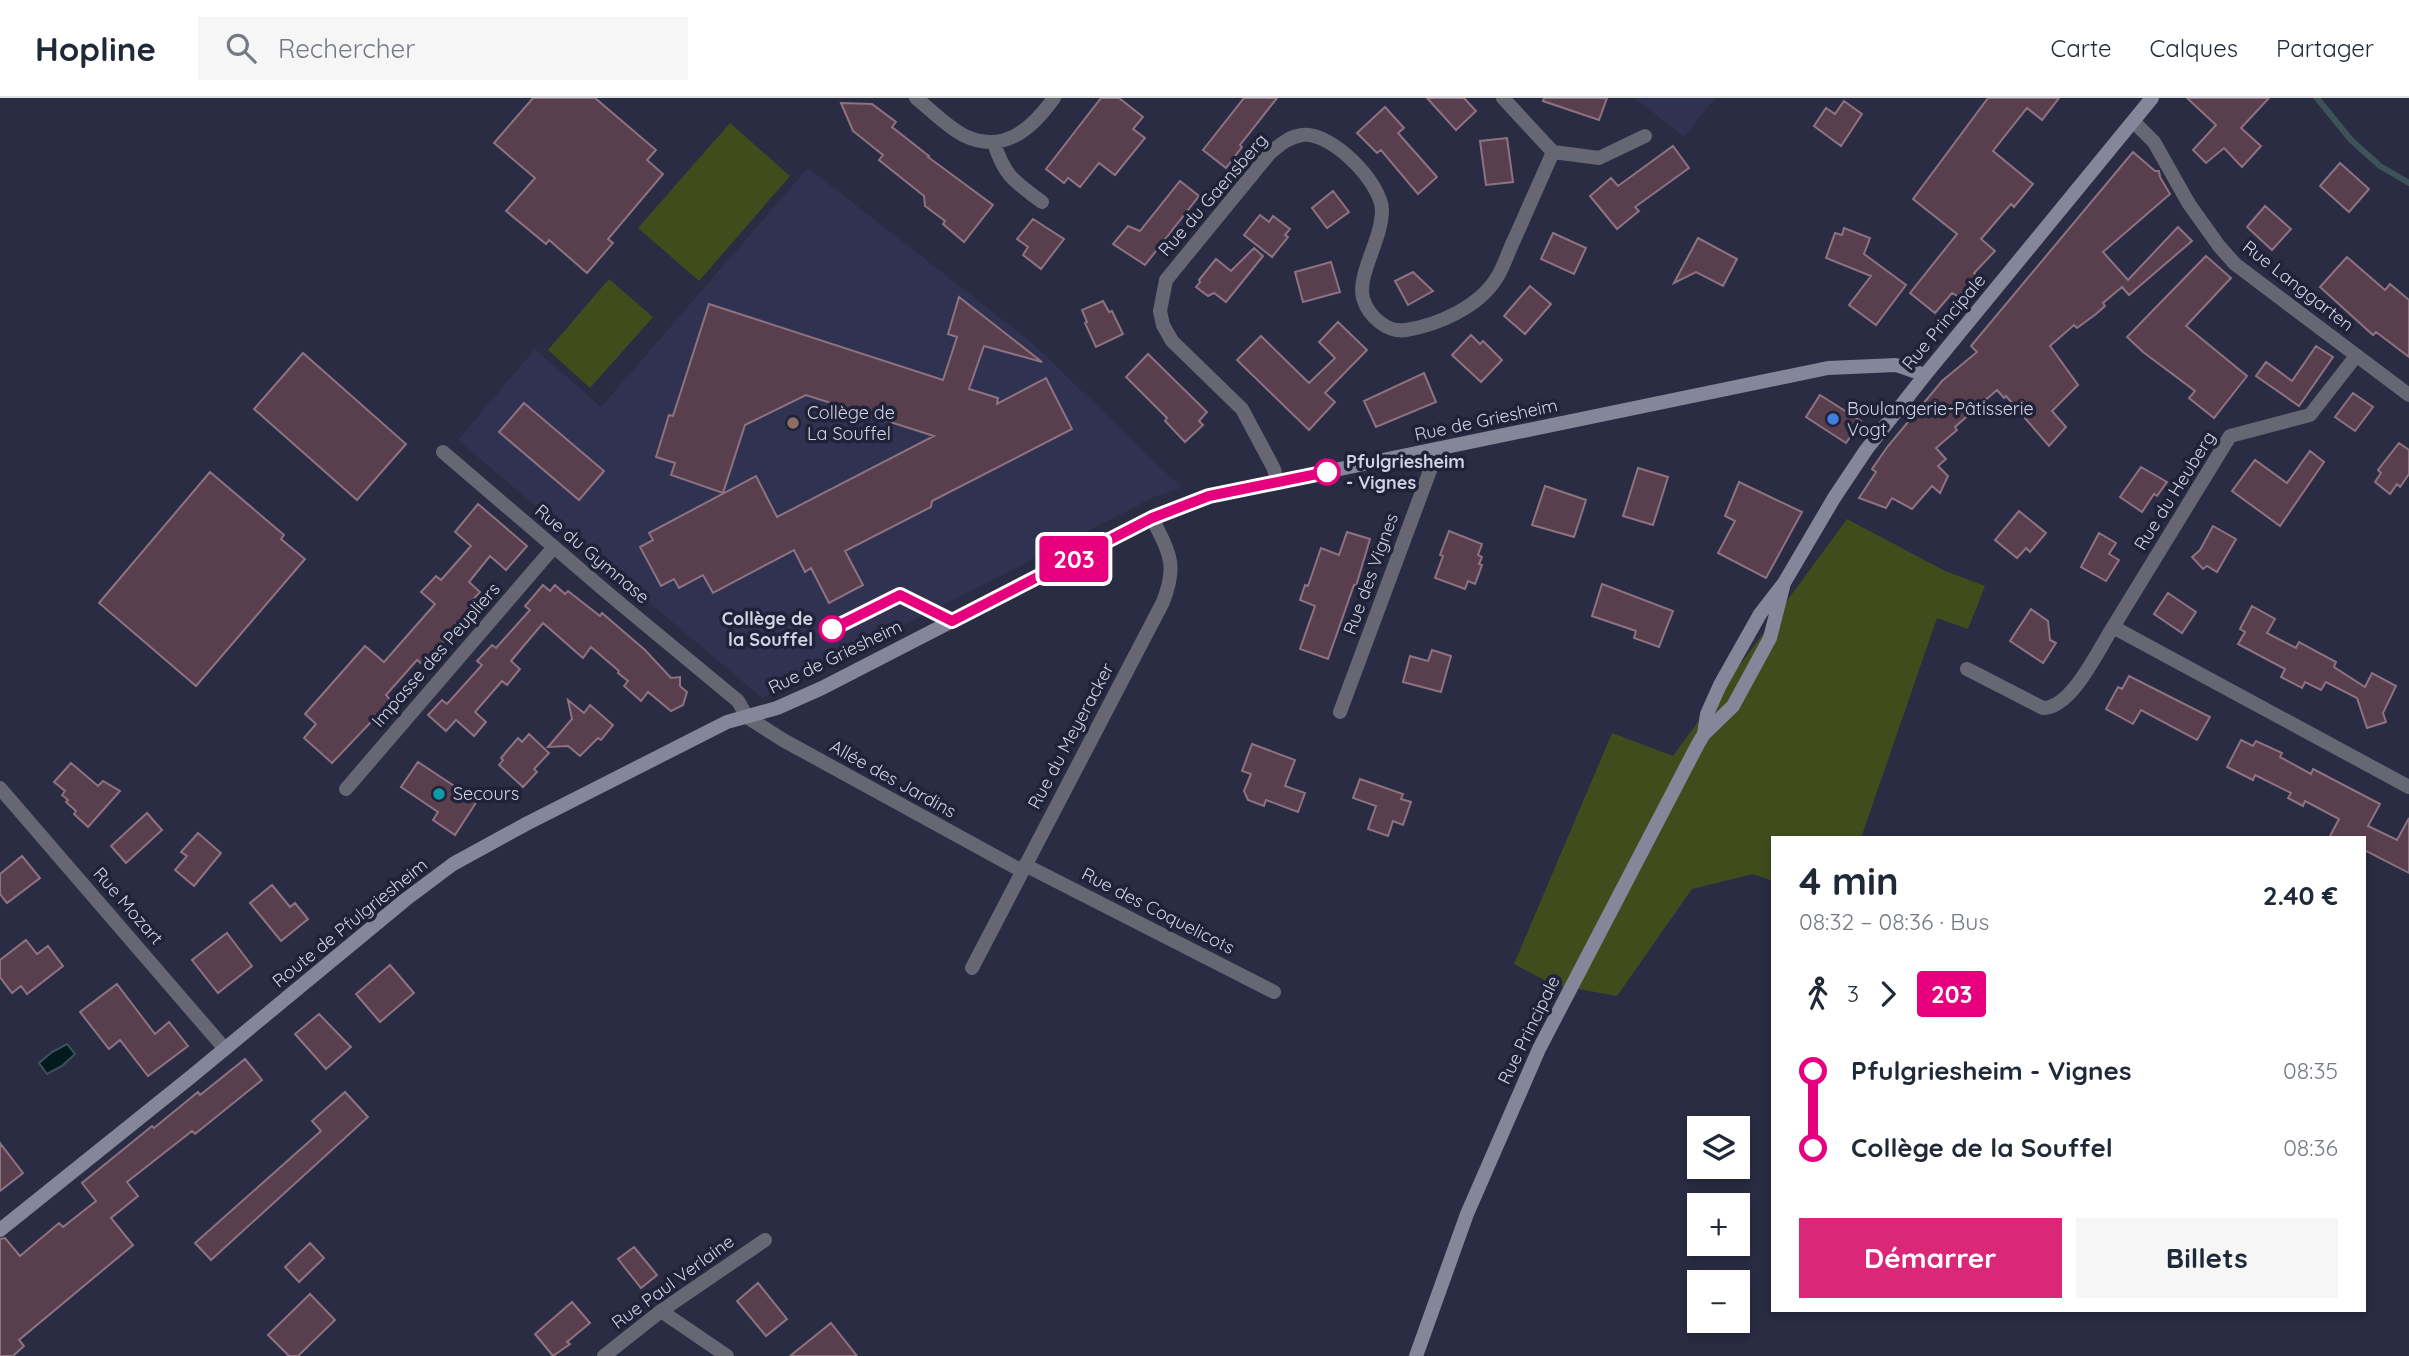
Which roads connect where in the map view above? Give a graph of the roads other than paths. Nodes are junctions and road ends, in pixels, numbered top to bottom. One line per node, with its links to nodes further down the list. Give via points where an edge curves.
1 (916, 98): 7 (street, via 964,135)
2 (1054, 98): 7 (street, via 1039,119 1017,136)
3 (1503, 98): 8 (street)
4 (2152, 98): 5 (street, Rue Principale)
5 (2134, 122): 10 (street, Rue Langgarten, via 2154,142 2189,204 2235,264); 11 (street, Rue Principale)
6 (1645, 136): 8 (street, via 1599,158)
7 (994, 143): 9 (street, via 1011,179)
8 (1553, 152): 15 (street, Rue du Gaensberg, via 1496,279 1476,302 1424,327 1397,332 1377,321 1363,298 1362,278 1379,235 1382,207 1372,184 1349,156 1328,141 1305,134 1287,139 1270,153 1167,280 1160,311 1172,341 1242,409)
9 (1042, 202)
10 (2356, 356): 12 (street, Rue Langgarten); 19 (street, Rue du Heuberg, via 2310,415 2230,436)
11 (1925, 374): 13 (street, Rue de Griesheim, via 1896,365 1828,368); 18 (street, Rue Principale, via 1866,450)
12 (2409, 395)
13 (1438, 449): 15 (street, Rue de Griesheim); 22 (street, Rue des Vignes)
14 (443, 452): 17 (street, Rue du Gymnase)
15 (1277, 482): 16 (street, Rue de Griesheim, via 1209,496)
16 (1152, 518): 21 (street, Rue de Griesheim, via 822,688); 28 (street, Rue du Meyeracker, via 1171,558 1171,582)
17 (554, 547): 23 (street, Rue du Gymnase, via 738,701); 27 (street, Impasse des Peupliers)
18 (1784, 583): 24 (street, Rue Principale, via 1760,614 1720,685); 24 (street, Rue Principale, via 1770,638 1733,706)
19 (2113, 627): 20 (street, Rue du Heuberg, via 2070,693 2052,708 2043,708); 25 (street)
20 (1967, 669)
21 (765, 712): 23 (street, Route de Pfulgriesheim)
22 (1340, 712)
23 (747, 718): 28 (street, Allée des Jardins); 31 (street, Route de Pfulgriesheim, via 727,722 453,864)
24 (1704, 734): 37 (street, Rue Principale, via 1539,1049 1467,1214)
25 (2409, 787)
26 (0, 788): 31 (street, Rue Mozart)
27 (346, 789)
28 (1024, 868): 29 (street, Rue du Meyeracker); 30 (street, Rue des Coquelicots)
29 (972, 968)
30 (1274, 992)
31 (225, 1049): 32 (street, Route de Pfulgriesheim)
32 (0, 1230)
33 (765, 1240): 34 (street, Rue Paul Verlaine)
34 (662, 1311): 35 (street, Rue Paul Verlaine); 36 (street)
35 (604, 1356)
36 (727, 1356)
37 (1416, 1356)

